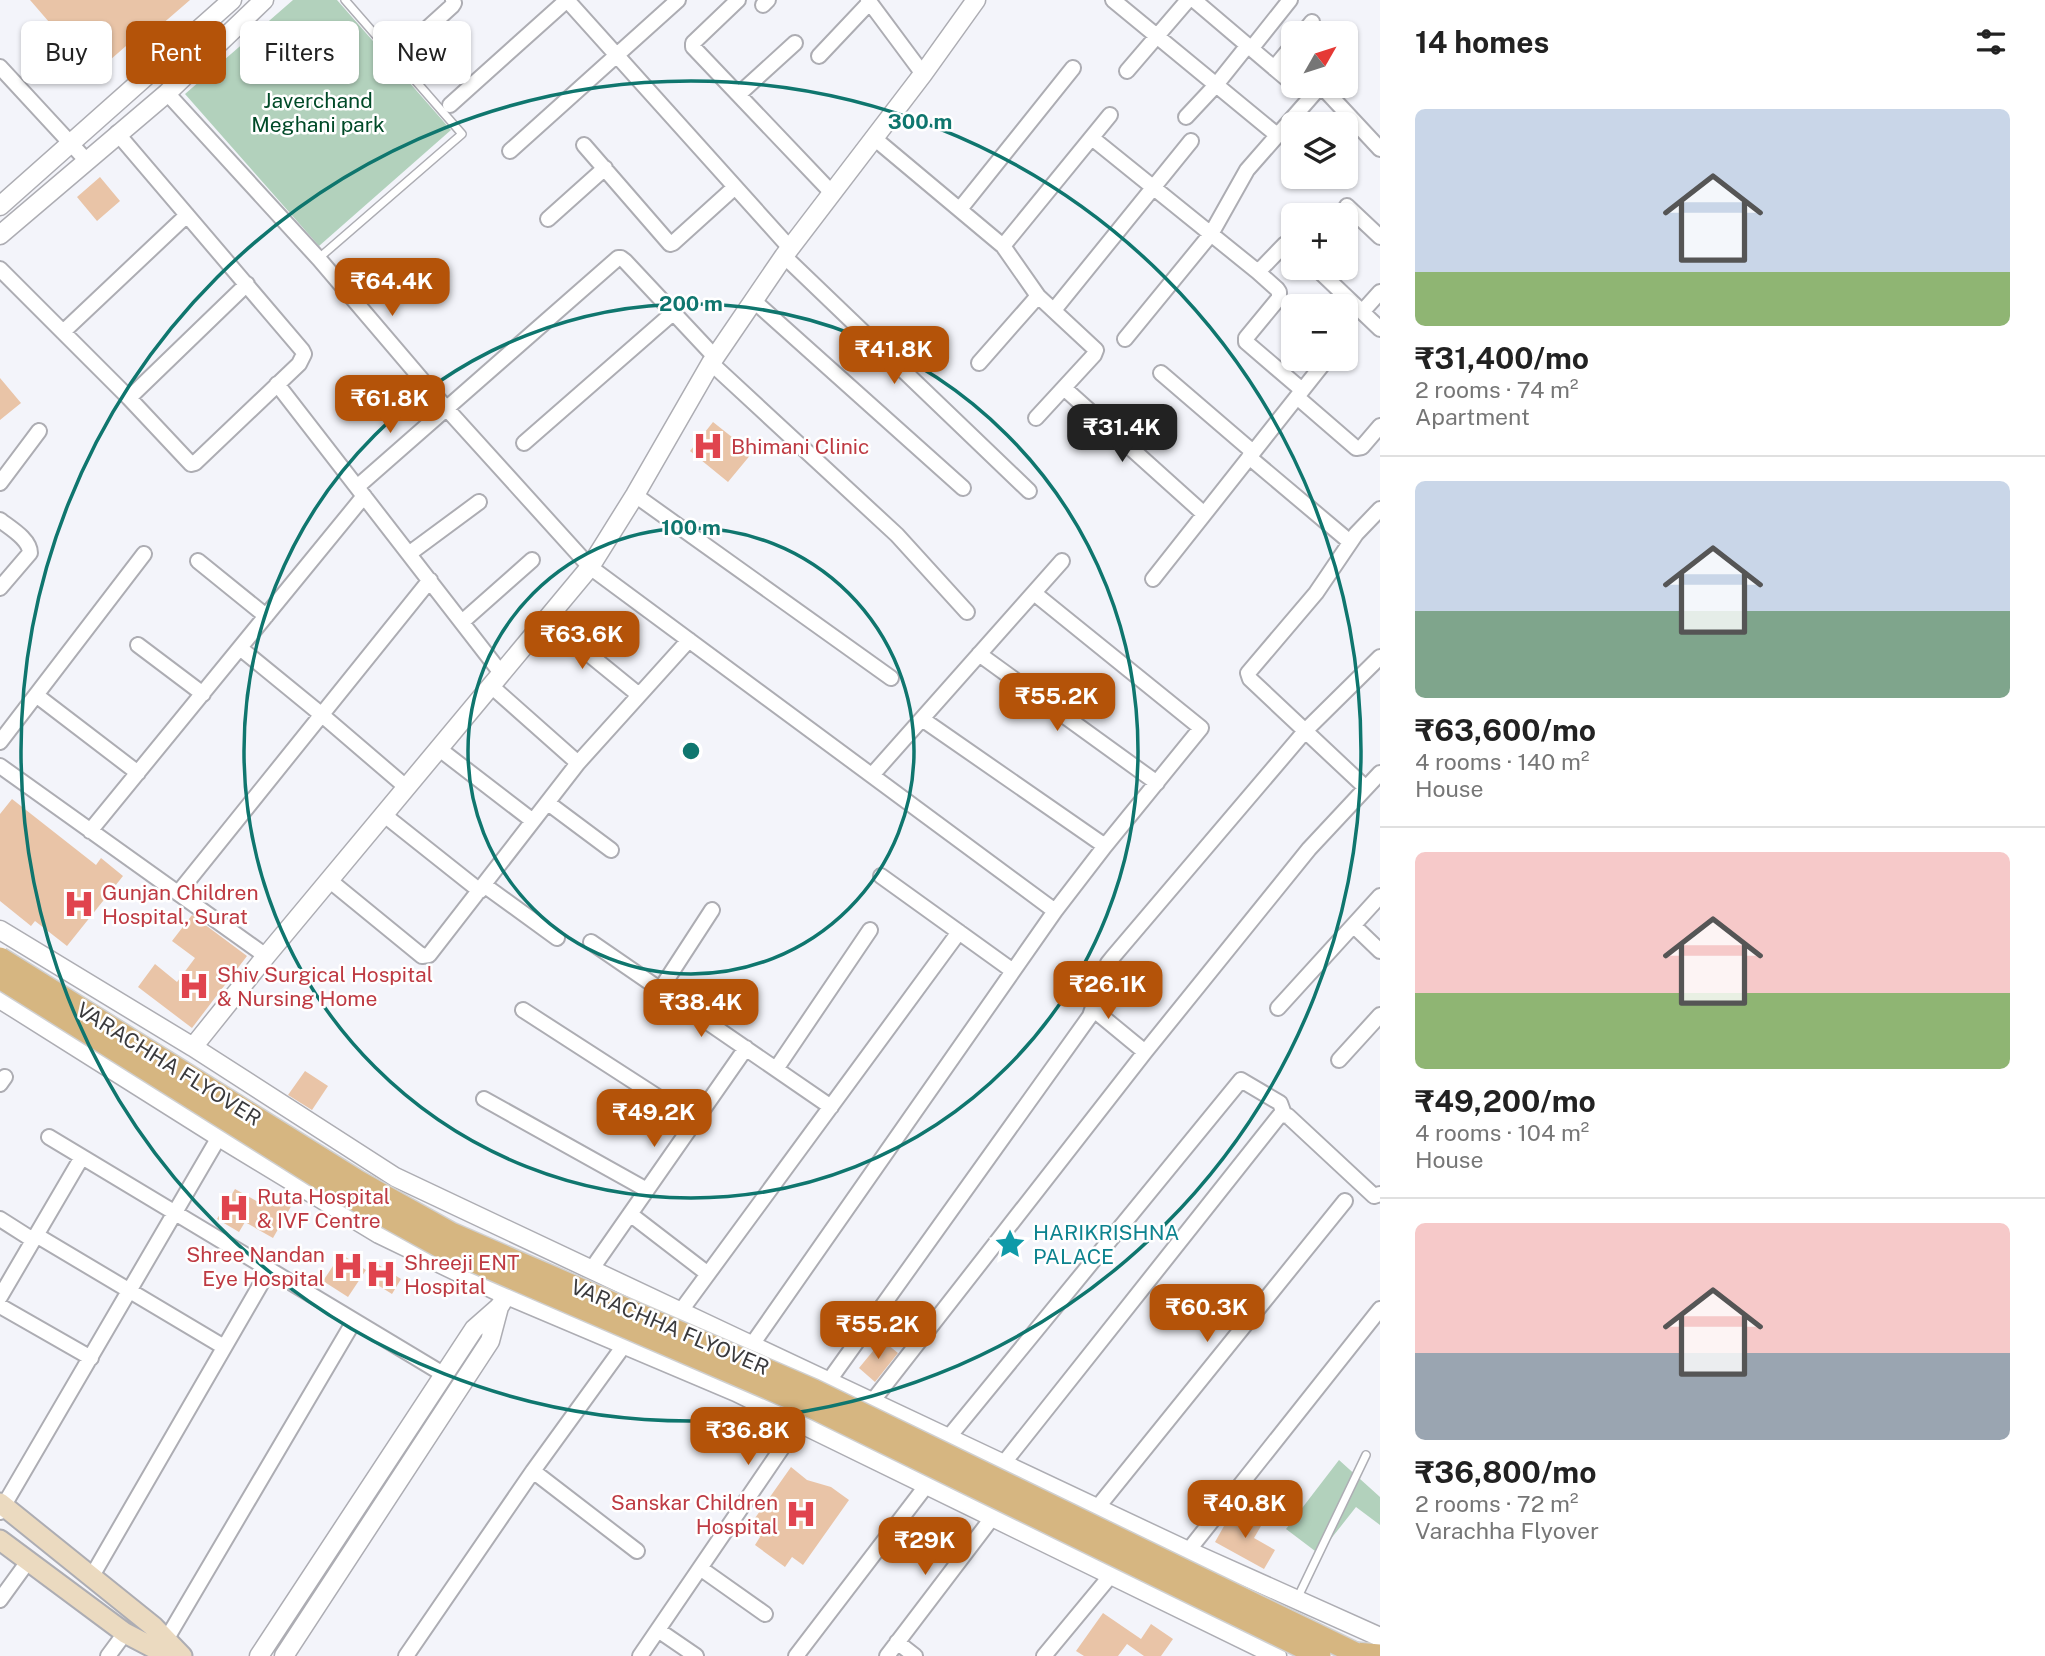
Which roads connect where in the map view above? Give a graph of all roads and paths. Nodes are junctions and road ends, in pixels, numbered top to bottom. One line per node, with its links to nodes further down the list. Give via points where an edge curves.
1 (232, 0): 39 (street)
2 (264, 0): 27 (street)
3 (345, 0): 59 (lane, via 462,134)
4 (453, 0): 13 (street)
5 (567, 0): 18 (street); 31 (street)
6 (678, 0): 18 (street)
7 (738, 0): 28 (street, via 692,46)
8 (1113, 0): 14 (street)
9 (1191, 0): 14 (street); 16 (street)
10 (1290, 0): 16 (street)
11 (869, 1): 17 (street); 24 (street)
12 (969, 3): 24 (street)
13 (435, 21)
14 (1157, 36): 23 (street); 26 (street)
15 (795, 43): 28 (street)
16 (1250, 47): 22 (street); 26 (street)
17 (819, 55)
18 (616, 56): 42 (street); 45 (street)
19 (1281, 60): 22 (street)
20 (0, 67): 39 (street)
21 (1073, 68): 49 (street)
22 (1274, 68): 25 (street)
23 (1127, 71)
24 (923, 74): 36 (street)
25 (1281, 74)
26 (1216, 85): 33 (street); 35 (street)
27 (167, 93): 34 (street); 59 (street)
28 (739, 94): 47 (street)
29 (1310, 98): 35 (street)
30 (1332, 98): 41 (street)
31 (450, 105)
32 (1110, 115): 37 (street)
33 (1186, 117)
34 (117, 133): 43 (street); 50 (street)
35 (1277, 135): 53 (street, via 1247,170)
36 (874, 138): 47 (street); 49 (street)
37 (1092, 138): 46 (street); 56 (street)
38 (1191, 141): 46 (street)
39 (70, 142): 43 (street); 48 (street)
40 (584, 145): 44 (street)
41 (1380, 149)
42 (510, 152)
43 (86, 160): 54 (street)
44 (605, 168): 45 (street, via 670,244); 52 (street)
45 (734, 187): 58 (street)
46 (1153, 187): 53 (street); 67 (street)
47 (832, 192): 58 (street)
48 (0, 206)
49 (960, 209): 56 (street)
50 (187, 215): 63 (street); 71 (street)
51 (1358, 216): 55 (street)
52 (548, 219)
53 (1211, 234): 61 (street); 72 (street)
54 (0, 235)
55 (1380, 237)
56 (1003, 246): 65 (street)
57 (1281, 248): 61 (street)
58 (787, 252): 66 (street); 90 (street)
59 (319, 259): 81 (street)
60 (0, 269): 71 (street)
61 (1258, 271): 79 (street, via 1280,295 1245,342)
62 (1329, 280): 68 (street)
63 (247, 284): 77 (street, via 304,354); 80 (street)
64 (1380, 292): 68 (street)
65 (1038, 296): 67 (street); 74 (street)
66 (754, 301): 73 (street); 88 (street)
67 (1054, 310): 78 (street, via 1096,351)
68 (1362, 312): 70 (street)
69 (674, 313): 73 (street); 81 (street, via 618,258); 85 (street)
70 (1380, 329)
71 (63, 332): 80 (street)
72 (1125, 339)
73 (713, 360): 91 (street); 107 (street, via 898,535)
74 (979, 363)
75 (1318, 371): 79 (street)
76 (1161, 373): 86 (street)
77 (277, 384): 80 (street, via 194,464); 89 (street)
78 (1064, 388): 82 (street); 94 (street)
79 (1300, 394): 83 (street, via 1356,448); 86 (street)
80 (129, 398)
81 (446, 408): 89 (street); 102 (street)
82 (1036, 418)
83 (1380, 426)
84 (39, 430): 87 (street)
85 (524, 443)
86 (1251, 455): 94 (street); 96 (street)
87 (0, 483)
88 (963, 488)
89 (361, 491): 97 (street); 108 (street)
90 (1029, 491)
91 (635, 495): 102 (street); 116 (street)
92 (479, 502): 97 (street)
93 (1380, 509): 96 (street)
94 (1204, 514): 103 (street)
95 (0, 520): 105 (street, via 31,549)
96 (1350, 542): 123 (street, via 1316,593 1248,673)
97 (410, 553): 104 (street)
98 (144, 554): 119 (street)
99 (532, 560): 110 (street)
100 (198, 561): 108 (street)
101 (1062, 561): 106 (street)
102 (590, 567): 109 (street); 111 (street)
103 (1153, 579)
104 (430, 580): 110 (street); 121 (street)
105 (0, 588)
106 (1034, 593): 114 (street); 131 (street, via 1201,726)
107 (967, 612)
108 (266, 616): 113 (street)
109 (547, 620): 117 (street); 120 (street)
110 (462, 622): 117 (street)
111 (689, 640): 120 (street); 130 (street)
112 (138, 645): 118 (street)
113 (240, 648): 118 (street); 121 (street)
114 (979, 654): 122 (street); 131 (street)
115 (1380, 657): 123 (street)
116 (891, 678)
117 (495, 679): 125 (street); 126 (street)
118 (203, 694): 128 (street)
119 (36, 695): 124 (street); 128 (street)
120 (639, 695): 126 (street)
121 (322, 715): 132 (street); 143 (street)
122 (922, 719): 130 (street); 138 (street)
123 (1306, 730): 133 (street); 162 (street, via 1112,958)
124 (0, 742)
125 (438, 748): 132 (street); 136 (street)
126 (578, 763): 134 (street)
127 (2, 771): 137 (street)
128 (138, 773): 137 (street)
129 (1380, 773): 133 (street)
130 (872, 775): 146 (street)
131 (1157, 783): 138 (street)
132 (406, 787): 135 (street)
133 (1366, 788): 166 (street, via 1309,849)
134 (548, 803): 136 (street); 139 (street)
135 (383, 814): 141 (street); 142 (street)
136 (533, 821): 142 (street)
137 (90, 831): 143 (street)
138 (1105, 846): 146 (street)
139 (611, 850)
140 (881, 876): 150 (street)
141 (329, 880): 142 (street, via 422,956 431,954); 154 (street)
142 (482, 888): 151 (street)
143 (179, 892): 154 (street)
144 (1380, 897): 147 (street)
145 (712, 910): 158 (street)
146 (1055, 911): 156 (street)
147 (1354, 926): 153 (street); 160 (street)
148 (0, 930): 164 (street)
149 (870, 930): 168 (street)
150 (959, 932): 156 (street); 170 (street)
151 (557, 939)
152 (591, 942): 158 (street)
153 (1380, 951)
154 (266, 956): 164 (street)
155 (0, 958): 225 (main road, VARACHHA FLYOVER, bridge, via 358,1181 451,1233 814,1390)
156 (1013, 971): 195 (street)
157 (0, 978): 239 (main road, VARACHHA FLYOVER, bridge, via 346,1195 442,1248 813,1408)
158 (660, 990): 165 (street)
159 (0, 999): 174 (street)
160 (1278, 1008)
161 (523, 1010): 172 (street)
162 (1094, 1010): 166 (street); 199 (street)
163 (1380, 1015): 167 (street)
164 (193, 1047): 183 (street, via 395,1177)
165 (746, 1048): 168 (street); 172 (street)
166 (1145, 1052): 200 (street)
167 (1339, 1060)
168 (776, 1069): 170 (street)
169 (484, 1099): 176 (street)
170 (831, 1107): 186 (street)
171 (1284, 1114): 177 (street, via 1374,1196); 202 (street, via 1280,1103 1241,1080); 204 (street)
172 (695, 1121): 176 (street)
173 (50, 1137): 175 (street)
174 (219, 1138): 179 (street); 189 (street, via 379,1234)
175 (82, 1157): 179 (street); 182 (street)
176 (647, 1190): 180 (street)
177 (1380, 1195)
178 (1345, 1201): 208 (street)
179 (176, 1212): 184 (street); 187 (street)
180 (630, 1214): 185 (street); 186 (street)
181 (0, 1219): 182 (street)
182 (35, 1238): 187 (street); 188 (street)
183 (537, 1244): 185 (street); 189 (street)
184 (268, 1270): 193 (street); 196 (street)
185 (591, 1270): 192 (street)
186 (709, 1274): 192 (street)
187 (130, 1290): 196 (street); 197 (street)
188 (0, 1297)
189 (503, 1301): 194 (street); 198 (street, via 474,1329); 230 (street, via 490,1341)
190 (0, 1306): 197 (street)
191 (1380, 1309): 212 (street)
192 (680, 1312): 195 (street)
193 (354, 1321): 198 (street); 224 (street)
194 (625, 1344): 201 (street); 205 (street)
195 (751, 1346): 199 (street)
196 (225, 1347): 216 (street)
197 (91, 1357): 207 (street)
198 (443, 1374): 229 (street)
199 (828, 1382): 200 (street)
200 (871, 1403): 202 (street)
201 (799, 1423): 206 (street); 214 (street)
202 (948, 1438): 204 (street); 206 (street)
203 (1366, 1455): 218 (lane)
204 (1003, 1464): 208 (street)
205 (533, 1471): 211 (street); 231 (street)
206 (926, 1486): 209 (street); 234 (street)
207 (1, 1507): 216 (main road)
208 (1097, 1508): 212 (street)
209 (992, 1518): 215 (street); 223 (street)
210 (0, 1540): 213 (main road)
211 (637, 1551)
212 (1188, 1551): 218 (street)
213 (29, 1560): 217 (street); 221 (main road)
214 (700, 1568): 219 (street); 220 (street)
215 (1112, 1574): 237 (street); 238 (street)
216 (92, 1576): 224 (main road, via 154,1627)
217 (0, 1600)
218 (1296, 1600): 222 (street)
219 (765, 1614)
220 (658, 1630): 232 (street); 233 (street)
221 (125, 1633): 224 (main road); 227 (street)
222 (1380, 1637)
223 (897, 1642): 235 (street); 236 (street)
224 (168, 1648): 228 (main road)
225 (1358, 1654): 226 (main road)
226 (1380, 1655)
227 (108, 1656)
228 (182, 1656)
229 (258, 1656)
230 (284, 1656)
231 (406, 1656)
232 (640, 1656)
233 (696, 1656)
234 (796, 1656)
235 (887, 1656)
236 (915, 1656)
237 (1044, 1656)
238 (1277, 1656)
239 (1320, 1656)

